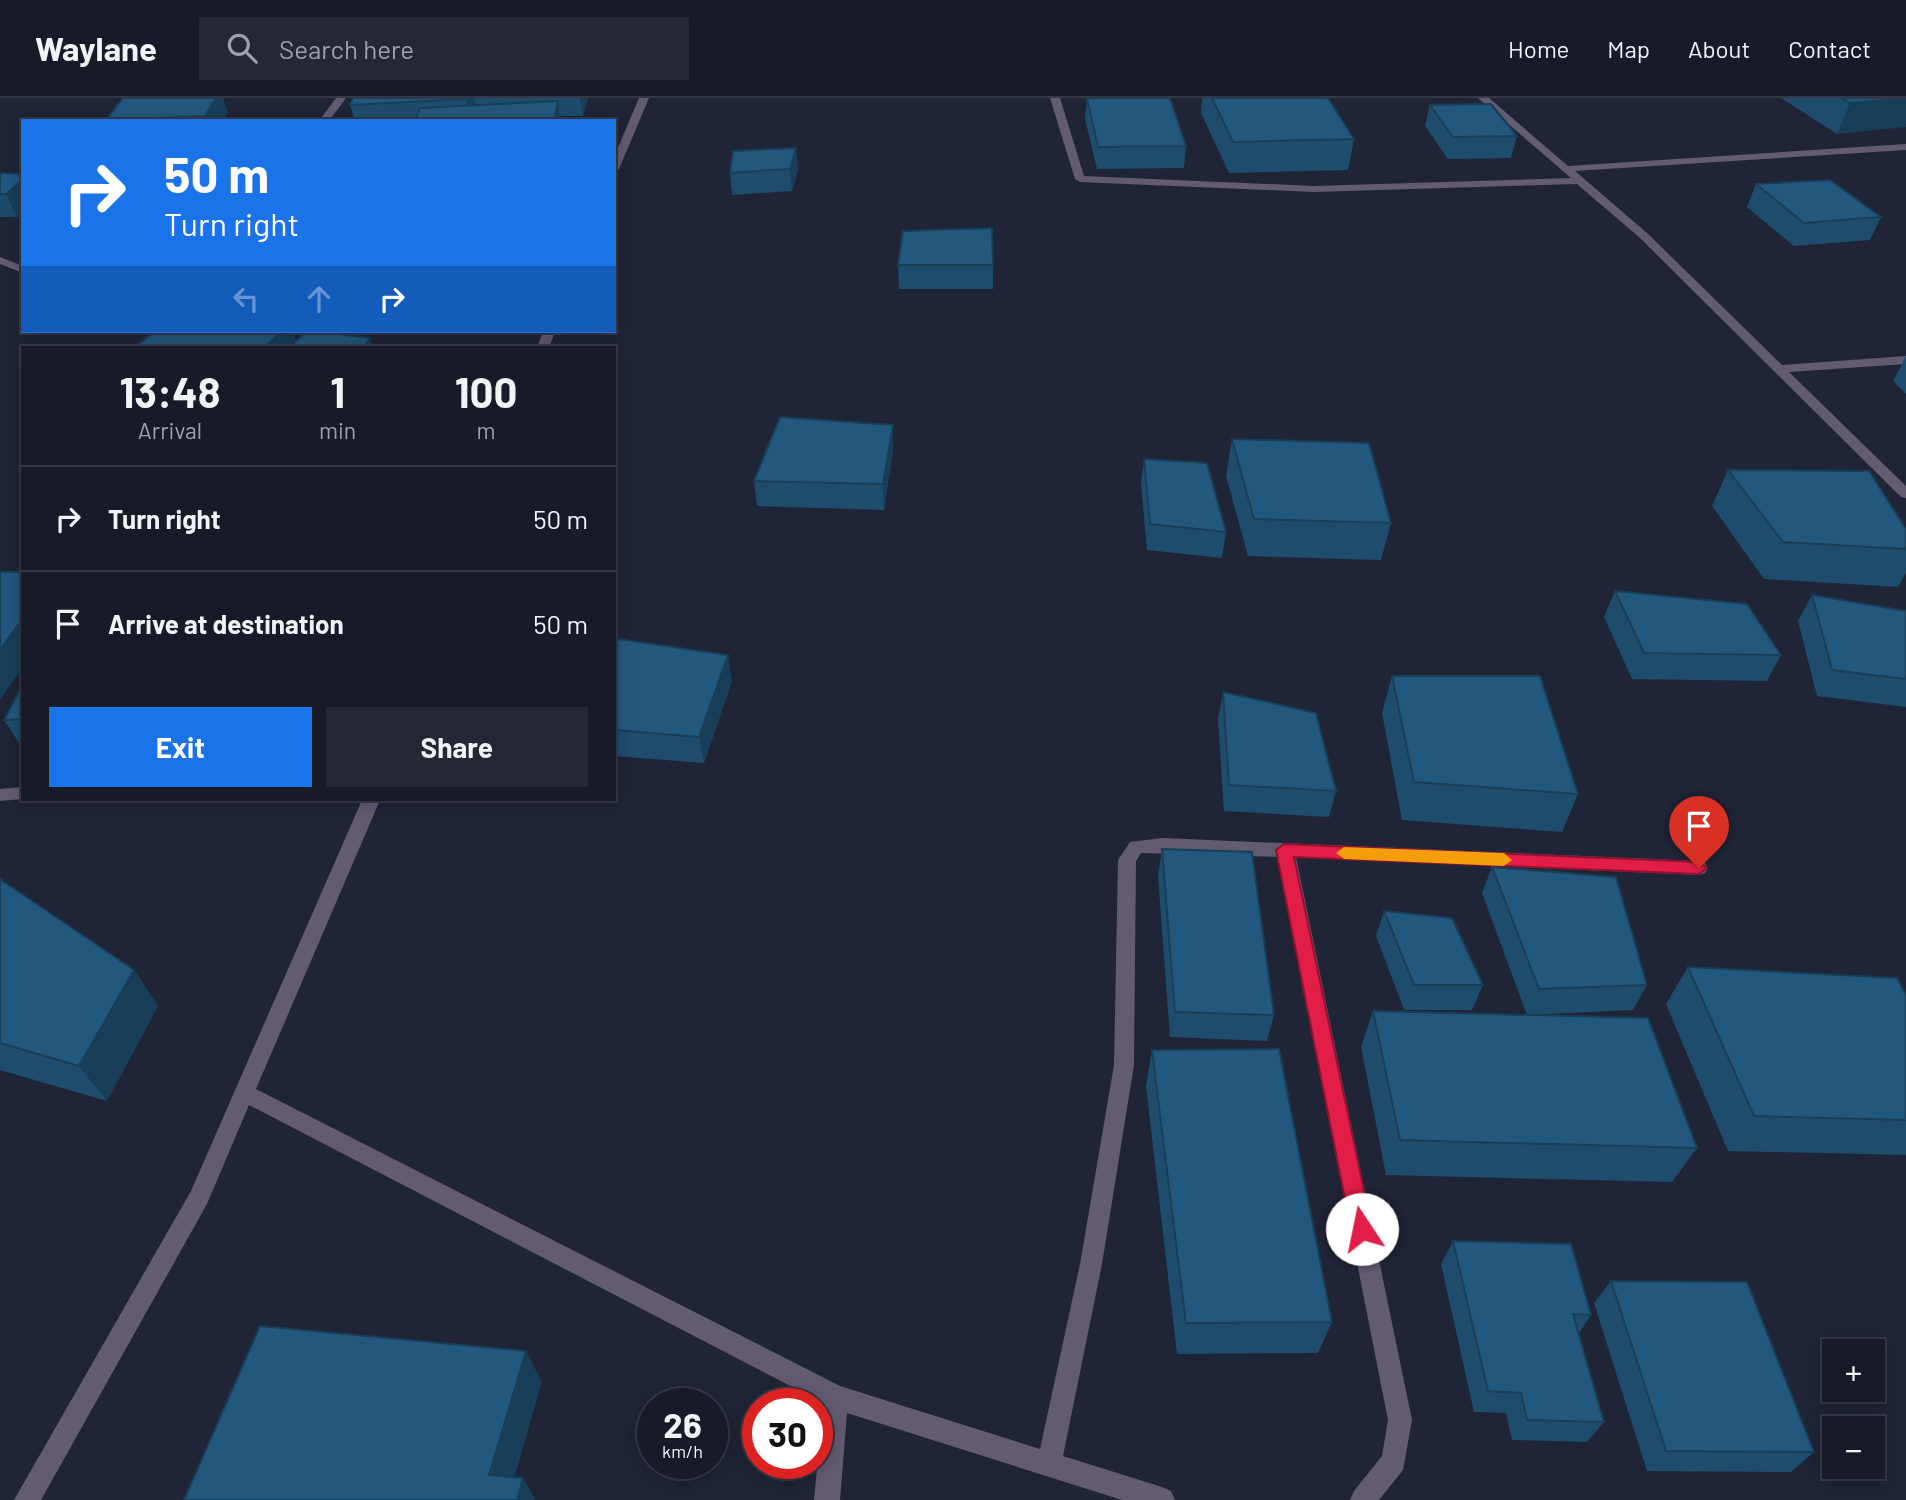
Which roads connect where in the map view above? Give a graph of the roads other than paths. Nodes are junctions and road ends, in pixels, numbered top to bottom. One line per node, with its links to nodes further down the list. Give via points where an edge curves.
1 (322, 98): 5 (street)
2 (645, 98): 8 (street)
3 (1055, 98): 10 (street, via 1080,179 1314,189)
4 (1483, 98): 9 (street)
5 (340, 100): 6 (street)
6 (326, 119)
7 (1906, 147): 9 (street)
8 (616, 164)
9 (1566, 169): 10 (street)
10 (1580, 181): 14 (street, via 1643,234)
11 (0, 260): 12 (street)
12 (21, 269)
13 (1906, 360): 14 (street)
14 (1779, 369): 15 (street)
15 (1906, 494)
16 (21, 793): 17 (street)
17 (0, 795)
18 (371, 801): 21 (street)
19 (1284, 850): 20 (street); 23 (street, via 1136,847 1127,860 1124,1065 1091,1264); 27 (street, via 1400,1420 1394,1461)
20 (1699, 868)
21 (244, 1093): 22 (street); 24 (street, via 199,1197)
22 (836, 1397): 23 (street); 25 (street)
23 (1049, 1464): 26 (street)
24 (27, 1500)
25 (827, 1500)
26 (1162, 1500)
27 (1363, 1500)

